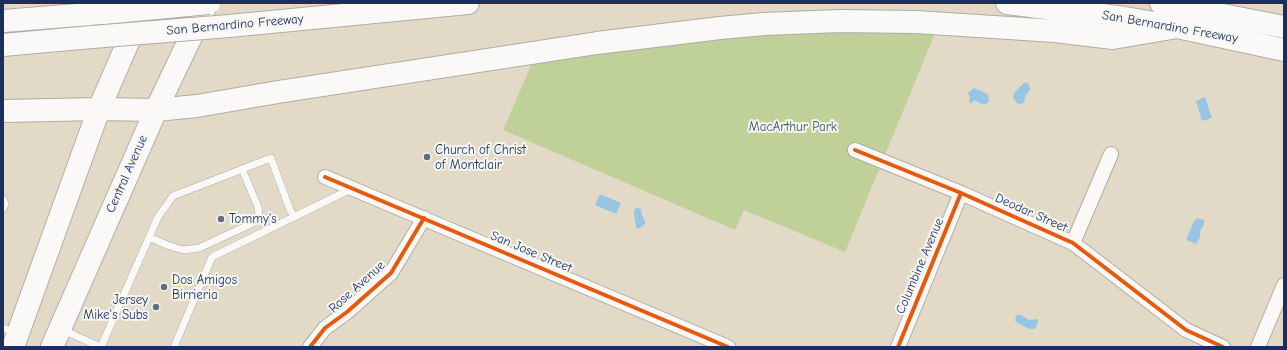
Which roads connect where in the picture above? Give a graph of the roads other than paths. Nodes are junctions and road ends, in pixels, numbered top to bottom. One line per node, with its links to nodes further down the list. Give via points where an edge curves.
1 (145, 3): 11 (main road)
2 (208, 3): 6 (main road, bridge); 12 (main road, Central Avenue)
3 (468, 3): 9 (main road, San Bernardino Freeway, bridge)
4 (1007, 3): 7 (main road, San Bernardino Freeway)
5 (1161, 3): 8 (main road)
6 (3, 21)
7 (1177, 27): 10 (main road, San Bernardino Freeway); 12 (main road, via 1113,38 1055,31 894,21 811,21 727,27 566,48 197,106)
8 (1284, 27)
9 (3, 45)
10 (1284, 50)
11 (99, 109): 12 (main road); 13 (main road); 27 (main road)
12 (156, 110): 28 (main road, Central Avenue)
13 (3, 111)
14 (855, 150): 19 (street, Deodar Street)
15 (1111, 154): 25 (street)
16 (242, 169): 22 (lane, via 271,158 290,210); 24 (lane, via 173,196 158,217); 24 (lane, via 258,207 259,216 253,223 199,248 183,250)
17 (325, 177): 18 (street, San Jose Street)
18 (353, 188): 22 (lane); 23 (street, San Jose Street)
19 (961, 193): 25 (street, Deodar Street); 33 (street, Columbine Avenue)
20 (3, 199): 21 (lane)
21 (3, 209)
22 (295, 216): 30 (lane, via 212,257)
23 (424, 218): 31 (street, Rose Avenue, via 391,273 325,328); 32 (street, San Jose Street)
24 (149, 237): 29 (lane)
25 (1073, 243): 34 (street, Deodar Street, via 1186,330)
26 (1284, 285): 35 (street)
27 (11, 336)
28 (56, 338): 29 (lane)
29 (100, 347)
30 (174, 347)
31 (310, 347)
32 (728, 347)
33 (898, 347)
34 (1223, 347)
35 (1258, 347)

